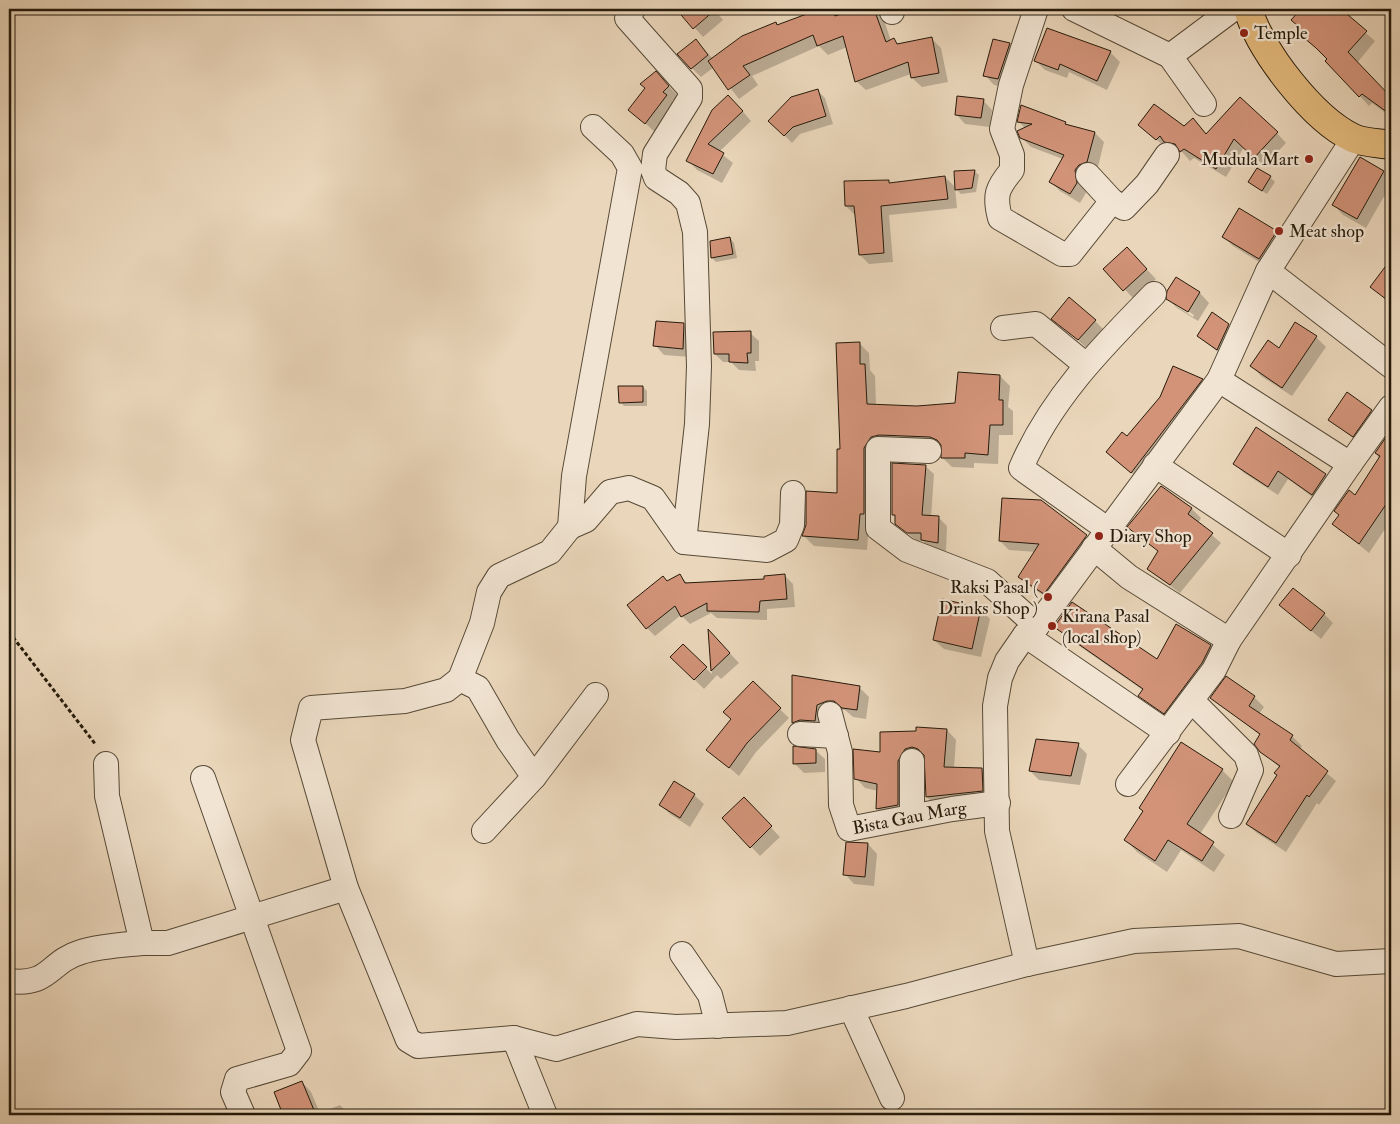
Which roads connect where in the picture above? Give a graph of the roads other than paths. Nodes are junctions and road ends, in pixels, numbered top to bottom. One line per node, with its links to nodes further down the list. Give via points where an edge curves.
1 (633, 9): 12 (street, via 627,18 690,89 690,98)
2 (1036, 9): 14 (street, via 1011,85 1002,129 1012,155 1012,170 998,186 996,204 1000,218 1062,254 1070,254)
3 (1074, 9): 6 (street)
4 (1233, 9): 6 (street)
5 (1248, 9): 9 (main road, via 1259,38 1282,72 1325,119)
6 (1170, 56): 7 (street)
7 (1204, 104)
8 (592, 126): 12 (street)
9 (1354, 138): 10 (main road); 15 (street)
10 (1391, 145)
11 (1167, 155): 14 (street, via 1147,184 1124,208)
12 (642, 169): 26 (street, via 574,476); 28 (street, via 679,193 688,203 695,232 699,366 697,424)
13 (1088, 175): 14 (street)
14 (1112, 200)
15 (1268, 271): 19 (street); 20 (street)
16 (1154, 294): 18 (street)
17 (1003, 328): 18 (street, via 1036,324)
18 (1086, 365): 27 (street, via 1046,418 1021,468)
19 (1391, 366)
20 (1219, 380): 23 (street); 24 (street)
21 (1391, 407): 23 (street)
22 (929, 451): 31 (street, via 878,449 878,528 907,550 987,581)
23 (1350, 464): 30 (street)
24 (1155, 465): 27 (street); 30 (street)
25 (793, 494): 28 (street, via 792,526 786,540 767,550)
26 (570, 527): 28 (street, via 586,520 610,492 629,488 653,498); 33 (street, via 550,552 499,576 489,592 482,623)
27 (1107, 529): 29 (street)
28 (684, 542)
29 (1094, 548): 31 (street); 32 (street, via 1129,577)
30 (1289, 555): 32 (street)
31 (1031, 630): 36 (street); 43 (street, via 1008,661 997,692)
32 (1230, 640): 35 (street)
33 (460, 679): 40 (street, via 478,688); 47 (street, via 446,690 405,701 311,708 303,740)
34 (596, 695): 40 (street)
35 (1192, 701): 36 (street); 45 (street, via 1246,755 1251,770)
36 (1168, 733): 42 (street)
37 (800, 734): 44 (street, Bista Gau Marg, via 833,725 840,752 841,805 849,829)
38 (912, 761): 44 (street)
39 (106, 764): 49 (street, via 107,796)
40 (534, 777): 46 (street)
41 (203, 778): 48 (street)
42 (1128, 784)
43 (998, 803): 44 (street, Bista Gau Marg); 52 (street, via 997,831)
44 (912, 816)
45 (1231, 816)
46 (484, 831)
47 (346, 888): 48 (street); 56 (street, via 408,1040 418,1046)
48 (252, 915): 49 (street, via 168,943); 58 (street, via 299,1051 289,1064 237,1079 233,1092)
49 (142, 943): 53 (street, via 80,952 41,980)
50 (682, 954): 55 (street, via 710,995)
51 (1391, 961): 52 (street, via 1336,964 1239,936 1134,941)
52 (1027, 964): 54 (street)
53 (9, 981)
54 (851, 1008): 55 (street, via 787,1023); 57 (street)
55 (718, 1026): 56 (street, via 637,1024 556,1049)
56 (514, 1038): 59 (street)
57 (892, 1098)
58 (243, 1115)
59 (545, 1115)

